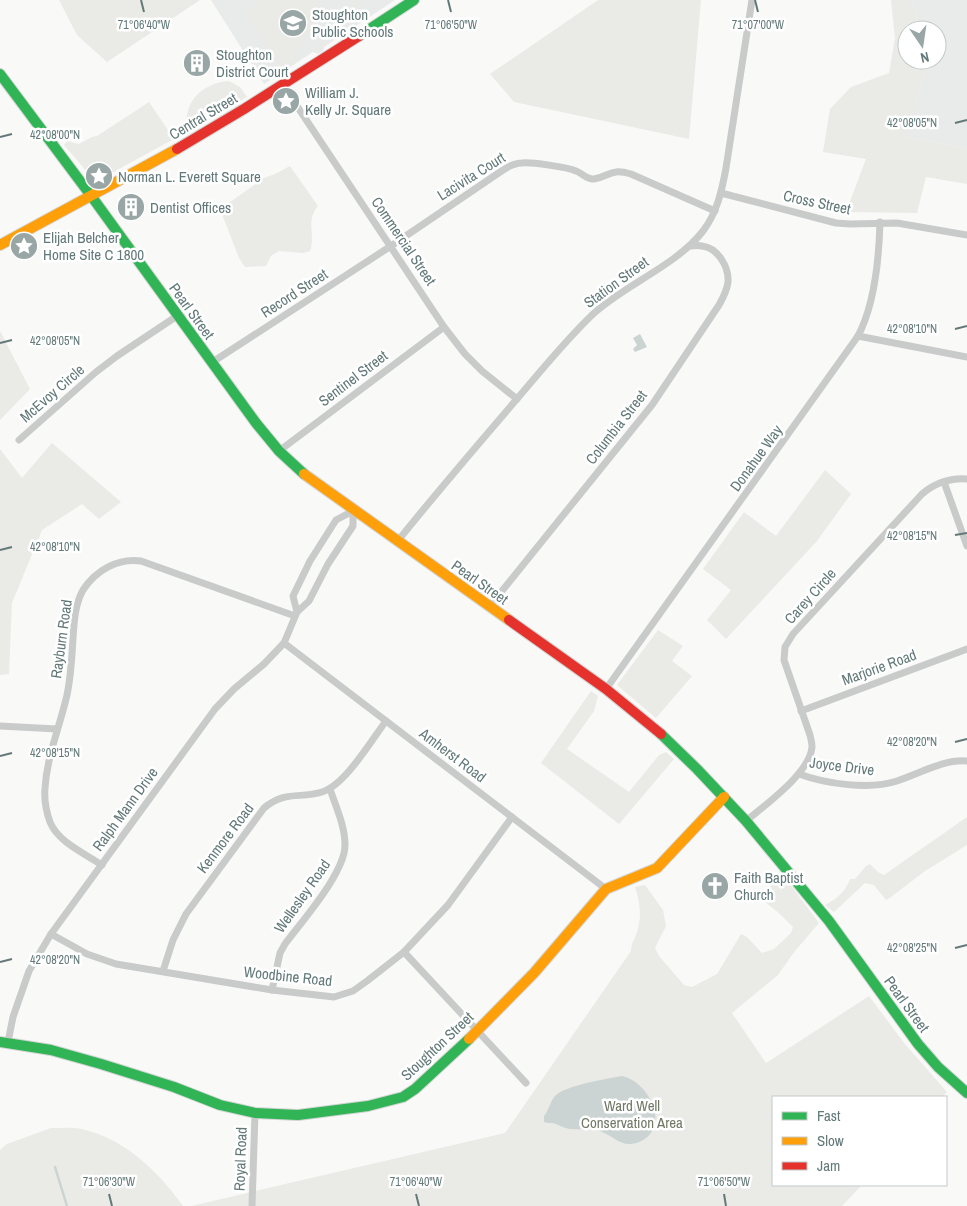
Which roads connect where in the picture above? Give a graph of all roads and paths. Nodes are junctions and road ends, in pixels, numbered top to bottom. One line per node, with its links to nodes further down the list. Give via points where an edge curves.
1 (414, 0): 4 (main road, Central Street)
2 (752, 0): 5 (street, Station Street)
3 (0, 74): 6 (main road, Pearl Street)
4 (283, 85): 6 (main road, Central Street); 12 (street, Commercial Street)
5 (721, 193): 7 (street, Station Street); 8 (street, Cross Street, via 836,223)
6 (92, 197): 11 (main road, Central Street); 15 (main road, Pearl Street)
7 (715, 211): 9 (street, Station Street); 12 (street, Lacivita Court, via 631,174 609,172 593,179 577,171 520,163 503,170)
8 (880, 222): 10 (street, Cross Street); 17 (street, Donahue Way, via 869,311)
9 (704, 230): 13 (street, Station Street); 14 (street, Columbia Street)
10 (967, 235)
11 (0, 244)
12 (391, 246): 16 (street, Commercial Street); 19 (street, Record Street)
13 (690, 246): 14 (street, via 702,246); 20 (street, Station Street, via 594,314 557,351)
14 (713, 251): 28 (street, Columbia Street, via 725,266 728,280 725,294 712,317 652,405)
15 (177, 316): 19 (main road, Pearl Street); 21 (street, McEvoy Circle, via 96,372)
16 (444, 327): 20 (street, Commercial Street, via 482,371); 22 (street, Sentinel Street)
17 (858, 336): 18 (street); 32 (street, Donahue Way)
18 (967, 358)
19 (211, 362): 22 (main road, Pearl Street)
20 (517, 399): 26 (street, Station Street, via 450,475)
21 (19, 440)
22 (279, 451): 25 (main road, Pearl Street, via 308,478)
23 (967, 479): 24 (street, Carey Circle)
24 (944, 482): 27 (street); 33 (street, Carey Circle, via 922,494 793,634 784,660)
25 (353, 511): 26 (main road, Pearl Street); 29 (street, Ralph Mann Drive, via 353,526 309,601); 29 (street, Ralph Mann Drive, via 336,520 310,561 293,596)
26 (398, 542): 28 (main road, Pearl Street)
27 (967, 546)
28 (489, 607): 32 (main road, Pearl Street)
29 (296, 614): 30 (street, Ralph Mann Drive); 36 (street, Rayburn Road, via 153,564 132,560 115,563 93,580 79,600 70,678)
30 (284, 643): 34 (street, Amherst Road); 43 (street, Ralph Mann Drive, via 215,709)
31 (967, 649): 33 (street, Marjorie Road)
32 (606, 689): 40 (main road, Pearl Street, via 660,733)
33 (801, 710): 38 (street, Carey Circle, via 812,747)
34 (386, 721): 39 (street, via 342,779); 41 (street, Amherst Road)
35 (0, 726): 36 (street)
36 (57, 729): 43 (street, Rayburn Road, via 45,787 50,822 69,844)
37 (967, 761): 38 (street, Joyce Drive, via 942,764 896,782 878,785 820,781)
38 (799, 774): 42 (street, Carey Circle)
39 (330, 789): 47 (street, Kenmore Road, via 283,798 264,808 186,914 172,940); 48 (street, Wellesley Road, via 344,837 342,861 336,876 285,944 277,962)
40 (724, 797): 42 (main road, Pearl Street); 44 (main road, Stoughton Street, via 657,868)
41 (512, 817): 44 (street, Amherst Road); 46 (street, Woodbine Road, via 448,905)
42 (746, 821): 52 (main road, Pearl Street, via 829,921 918,1044 938,1068)
43 (102, 865): 45 (street, Ralph Mann Drive)
44 (606, 889): 49 (main road, Stoughton Street, via 534,973)
45 (51, 934): 47 (street, Woodbine Road, via 87,954 116,964); 50 (street, Ralph Mann Drive, via 29,971)
46 (404, 952): 48 (street, Woodbine Road, via 353,991 334,996); 49 (street)
47 (163, 971): 48 (street, Woodbine Road)
48 (272, 990)
49 (477, 1031): 51 (street); 53 (main road, Stoughton Street, via 403,1097 368,1106 298,1115)
50 (4, 1042): 53 (main road, Stoughton Street, via 51,1050 101,1064 220,1105)
51 (526, 1083)
52 (967, 1093)
53 (255, 1113): 54 (street, Royal Road)
54 (252, 1206)

